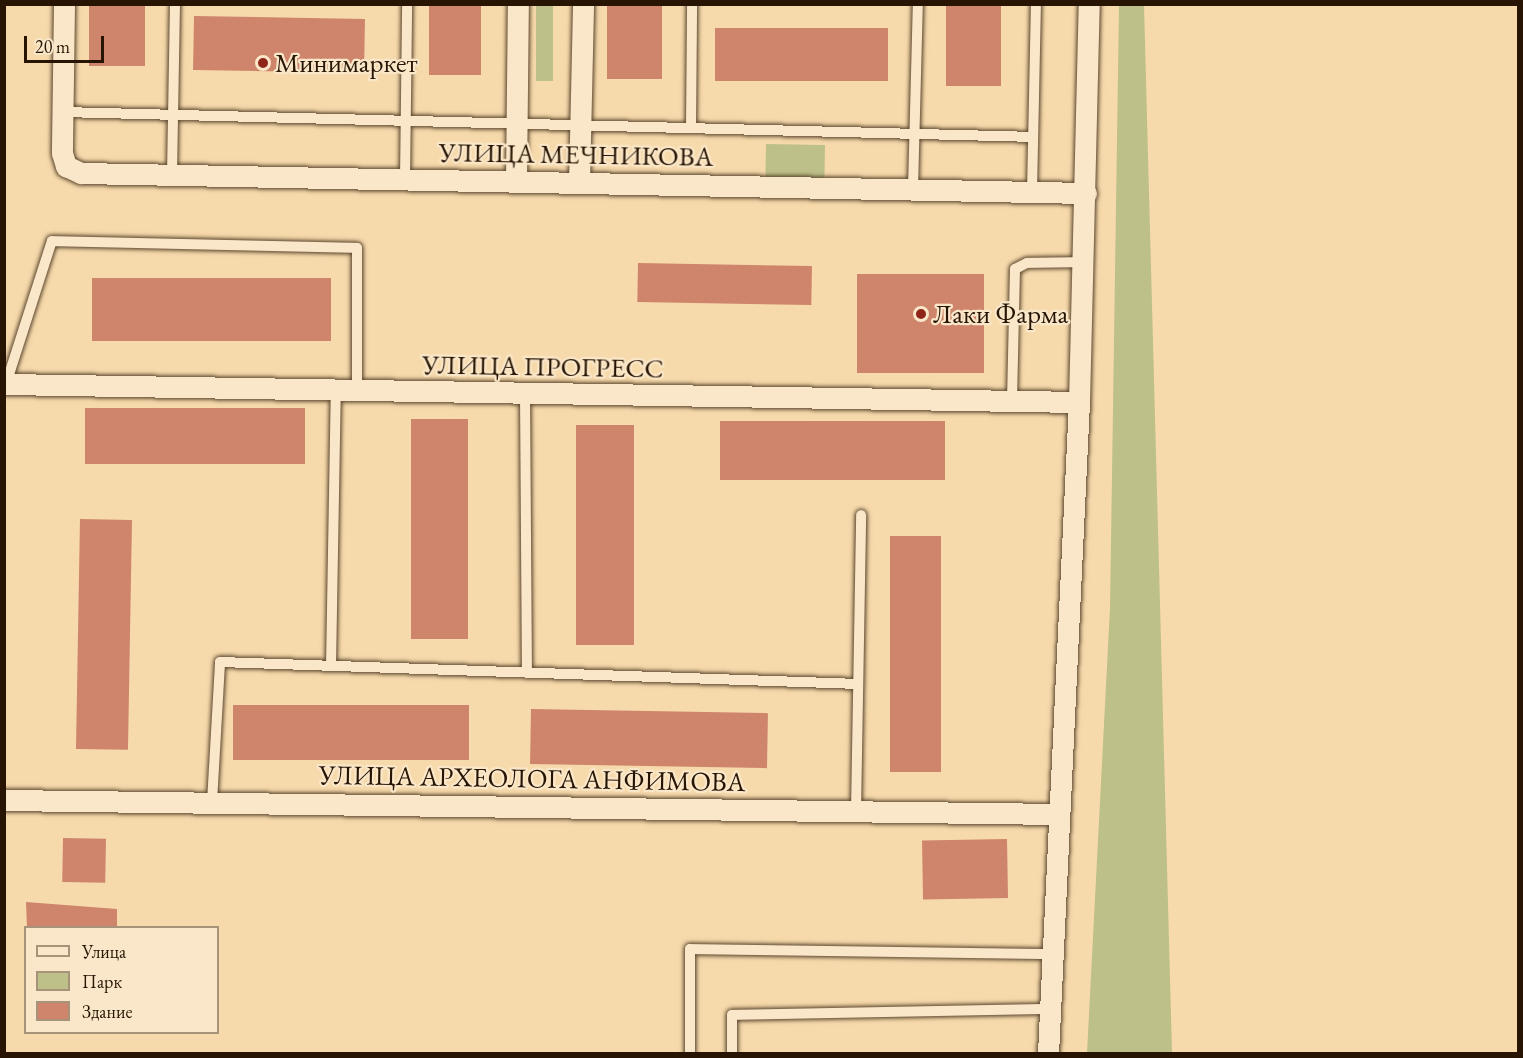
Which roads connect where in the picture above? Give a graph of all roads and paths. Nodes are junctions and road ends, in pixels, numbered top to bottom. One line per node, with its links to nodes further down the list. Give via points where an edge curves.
1 (64, 4): 10 (street)
2 (175, 4): 11 (lane)
3 (406, 4): 12 (lane)
4 (518, 4): 13 (street)
5 (583, 4): 14 (street)
6 (692, 4): 15 (lane)
7 (918, 4): 16 (lane)
8 (1036, 4): 17 (lane)
9 (1089, 4): 24 (street)
10 (62, 112): 11 (lane); 18 (street, УЛИЦА МЕЧНИКОВА, via 62,153 66,166 81,173)
11 (173, 115): 12 (lane); 18 (lane)
12 (405, 121): 13 (lane); 19 (lane)
13 (517, 124): 14 (lane); 20 (street)
14 (580, 125): 15 (lane); 21 (street)
15 (691, 128): 16 (lane)
16 (915, 134): 17 (lane); 22 (lane)
17 (1033, 137): 23 (lane)
18 (172, 175): 19 (street, УЛИЦА МЕЧНИКОВА)
19 (405, 180): 20 (street, УЛИЦА МЕЧНИКОВА)
20 (516, 182): 21 (street, УЛИЦА МЕЧНИКОВА)
21 (579, 183): 22 (street, УЛИЦА МЕЧНИКОВА)
22 (913, 189): 23 (street, УЛИЦА МЕЧНИКОВА)
23 (1032, 192): 24 (street, УЛИЦА МЕЧНИКОВА)
24 (1086, 193): 25 (street)
25 (1084, 262): 30 (lane, via 1027,263 1015,269); 31 (street)
26 (5, 386): 27 (street, УЛИЦА ПРОГРЕСС); 28 (lane, via 52,241 357,248)
27 (336, 392): 28 (street, УЛИЦА ПРОГРЕСС); 33 (lane)
28 (357, 392): 29 (street, УЛИЦА ПРОГРЕСС)
29 (525, 393): 30 (street, УЛИЦА ПРОГРЕСС); 34 (lane)
30 (1012, 401): 31 (street, УЛИЦА ПРОГРЕСС)
31 (1079, 402): 39 (street)
32 (861, 515): 35 (lane)
33 (331, 666): 34 (lane); 37 (lane, via 220,662)
34 (527, 673): 35 (lane)
35 (858, 684): 38 (lane)
36 (4, 800): 37 (street, УЛИЦА АРХЕОЛОГА АНФИМОВА)
37 (212, 802): 38 (street, УЛИЦА АРХЕОЛОГА АНФИМОВА)
38 (856, 811): 39 (street, УЛИЦА АРХЕОЛОГА АНФИМОВА)
39 (1058, 814): 40 (street)
40 (1054, 954): 41 (street); 42 (lane, via 690,949)
41 (1051, 1009): 43 (lane, via 732,1015); 44 (street)
42 (690, 1053)
43 (732, 1053)
44 (1048, 1053)

